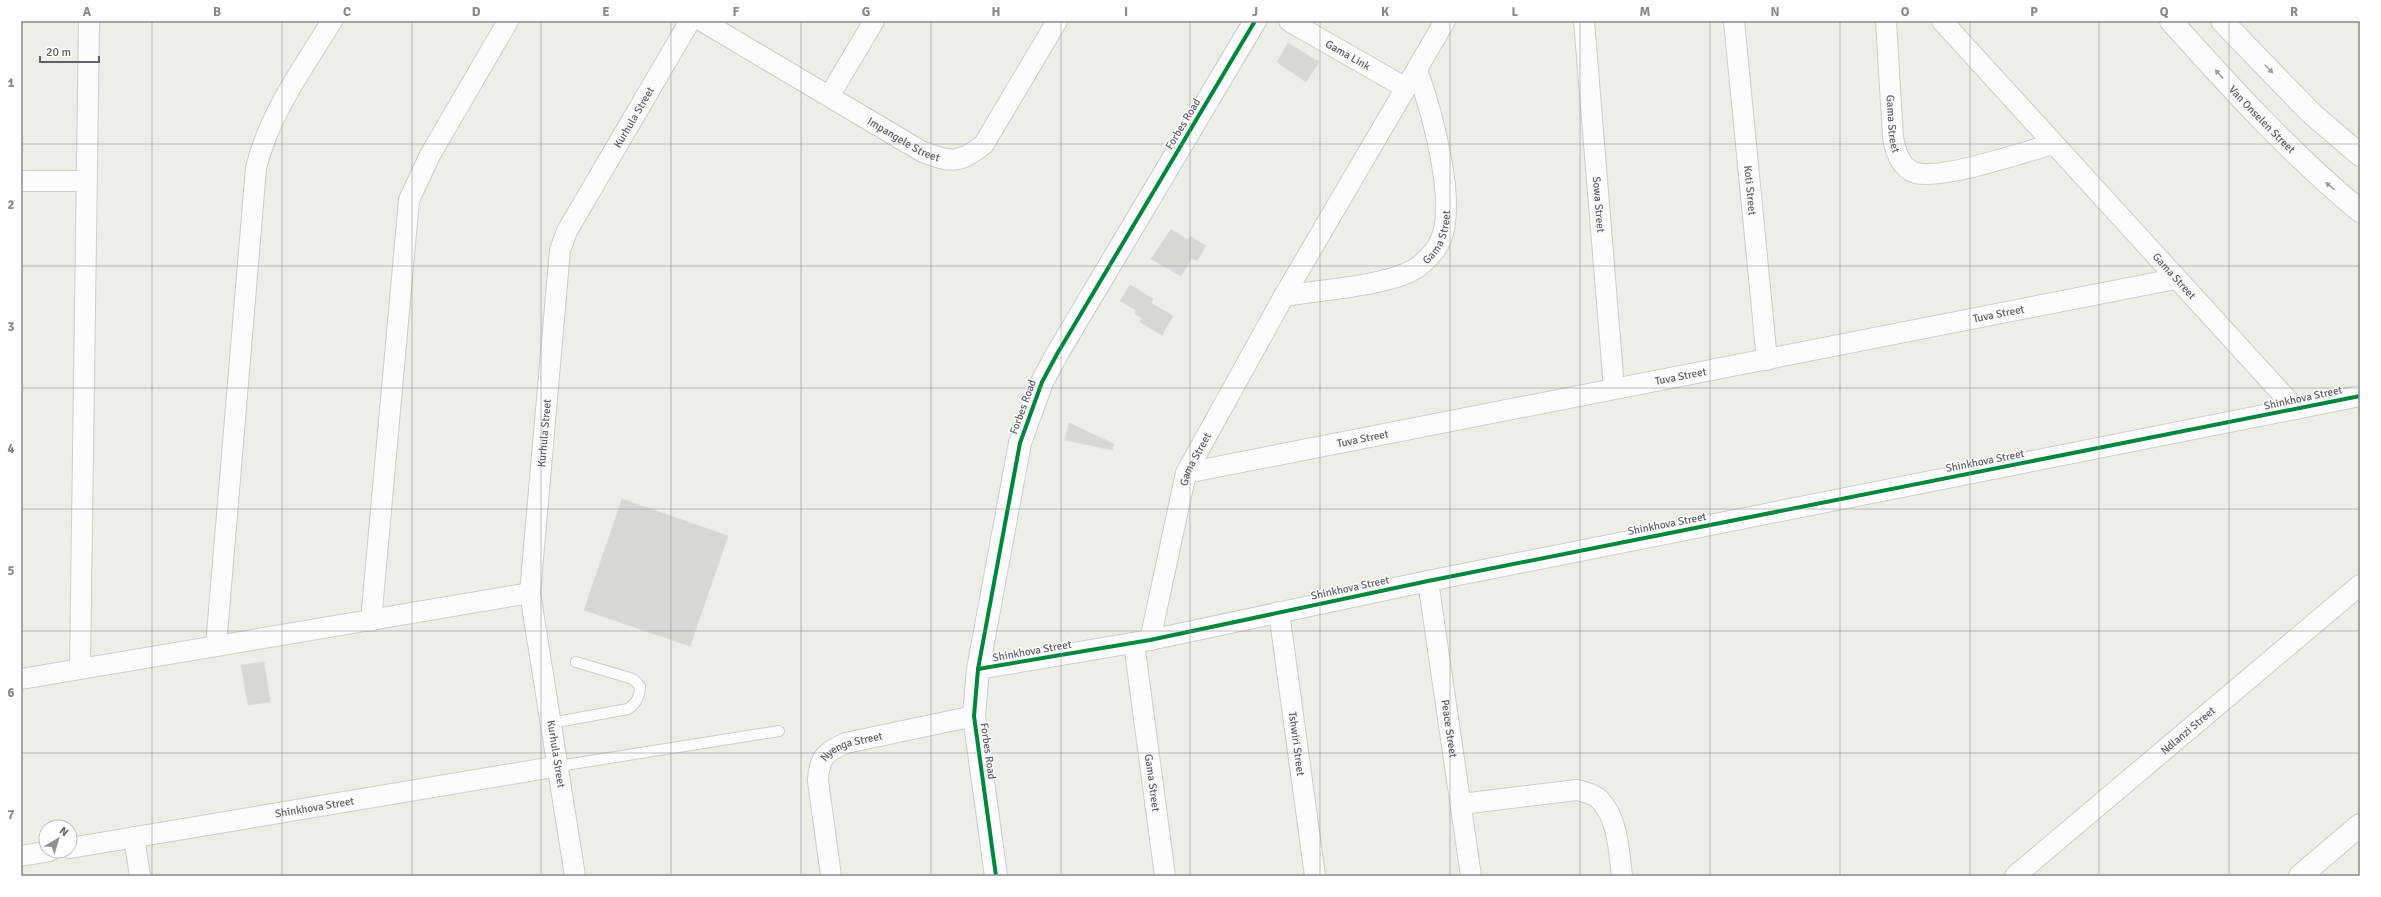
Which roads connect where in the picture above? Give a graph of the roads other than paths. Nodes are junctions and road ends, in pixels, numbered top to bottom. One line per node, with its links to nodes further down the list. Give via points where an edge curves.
1 (89, 21): 23 (street)
2 (332, 21): 38 (street, via 272,121 261,145 256,168)
3 (508, 21): 36 (street, via 430,155 409,200)
4 (690, 21): 34 (street, Kurhula Street, via 567,231 560,250)
5 (702, 21): 19 (street, Impangele Street)
6 (874, 21): 19 (street)
7 (1057, 21): 19 (street, Impangele Street, via 984,144 957,161 942,160 922,151)
8 (1255, 21): 41 (street, Forbes Road, via 1042,382 1020,443)
9 (1289, 21): 18 (street, Gama Link)
10 (1445, 21): 17 (street, Gama Street)
11 (1584, 21): 28 (street, Sowa Street)
12 (1734, 21): 27 (street, Koti Street)
13 (1886, 21): 20 (street, Gama Street, via 1892,137 1895,152 1904,165 1915,173 1930,175)
14 (1942, 21): 20 (street, Gama Street)
15 (2171, 21): 24 (street, Van Onselen Street, one-way to 15, via 2322,180 2275,134)
16 (2222, 21): 21 (street, one-way to 21, via 2311,112)
17 (1417, 70): 18 (street, Gama Street); 26 (street, Gama Street, via 1434,124 1443,171 1446,222 1441,240 1432,254 1417,267 1403,274 1382,281)
18 (1406, 88): 26 (street, Gama Street)
19 (830, 95)
20 (2053, 144): 25 (street, Gama Street)
21 (2360, 155)
22 (21, 181): 23 (street)
23 (87, 181): 40 (street)
24 (2360, 211)
25 (2175, 279): 27 (street, Tuva Street); 30 (street, Gama Street)
26 (1284, 296): 31 (street, Gama Street)
27 (1767, 360): 28 (street, Tuva Street)
28 (1614, 388): 31 (street, Tuva Street)
29 (2360, 396): 30 (street, Shinkhova Street)
30 (2296, 409): 32 (street, Shinkhova Street)
31 (1186, 473): 37 (street, Gama Street)
32 (1428, 581): 35 (street, Shinkhova Street); 47 (street, Peace Street)
33 (2360, 585): 62 (street, Ndlanzi Street)
34 (530, 593): 36 (street); 44 (street, Kurhula Street)
35 (1279, 612): 37 (street, Shinkhova Street); 59 (street, Tshwiri Street)
36 (371, 621): 38 (street)
37 (1142, 642): 41 (street, Shinkhova Street); 58 (street, Gama Street)
38 (216, 646): 40 (street)
39 (576, 662): 44 (lane, via 633,679 640,686 640,695 628,709)
40 (80, 668): 42 (street)
41 (978, 669): 43 (street, Forbes Road)
42 (21, 679)
43 (974, 716): 56 (street, Nyenga Street, via 846,743 823,758 819,766 818,781); 57 (street, Forbes Road)
44 (551, 723): 46 (street, Kurhula Street)
45 (779, 730): 46 (lane)
46 (559, 766): 49 (street, Shinkhova Street); 55 (street, Kurhula Street)
47 (1461, 804): 60 (street, Peace Street); 61 (street, via 1577,790 1590,793 1599,799 1608,812 1616,835)
48 (2360, 824): 63 (street)
49 (134, 837): 51 (street, Shinkhova Street); 54 (street)
50 (2360, 837): 64 (street)
51 (78, 847)
52 (38, 853): 53 (street)
53 (21, 856)
54 (140, 876)
55 (575, 876)
56 (831, 876)
57 (996, 876)
58 (1165, 876)
59 (1315, 876)
60 (1471, 876)
61 (1622, 876)
62 (2015, 876)
63 (2300, 876)
64 (2313, 876)

